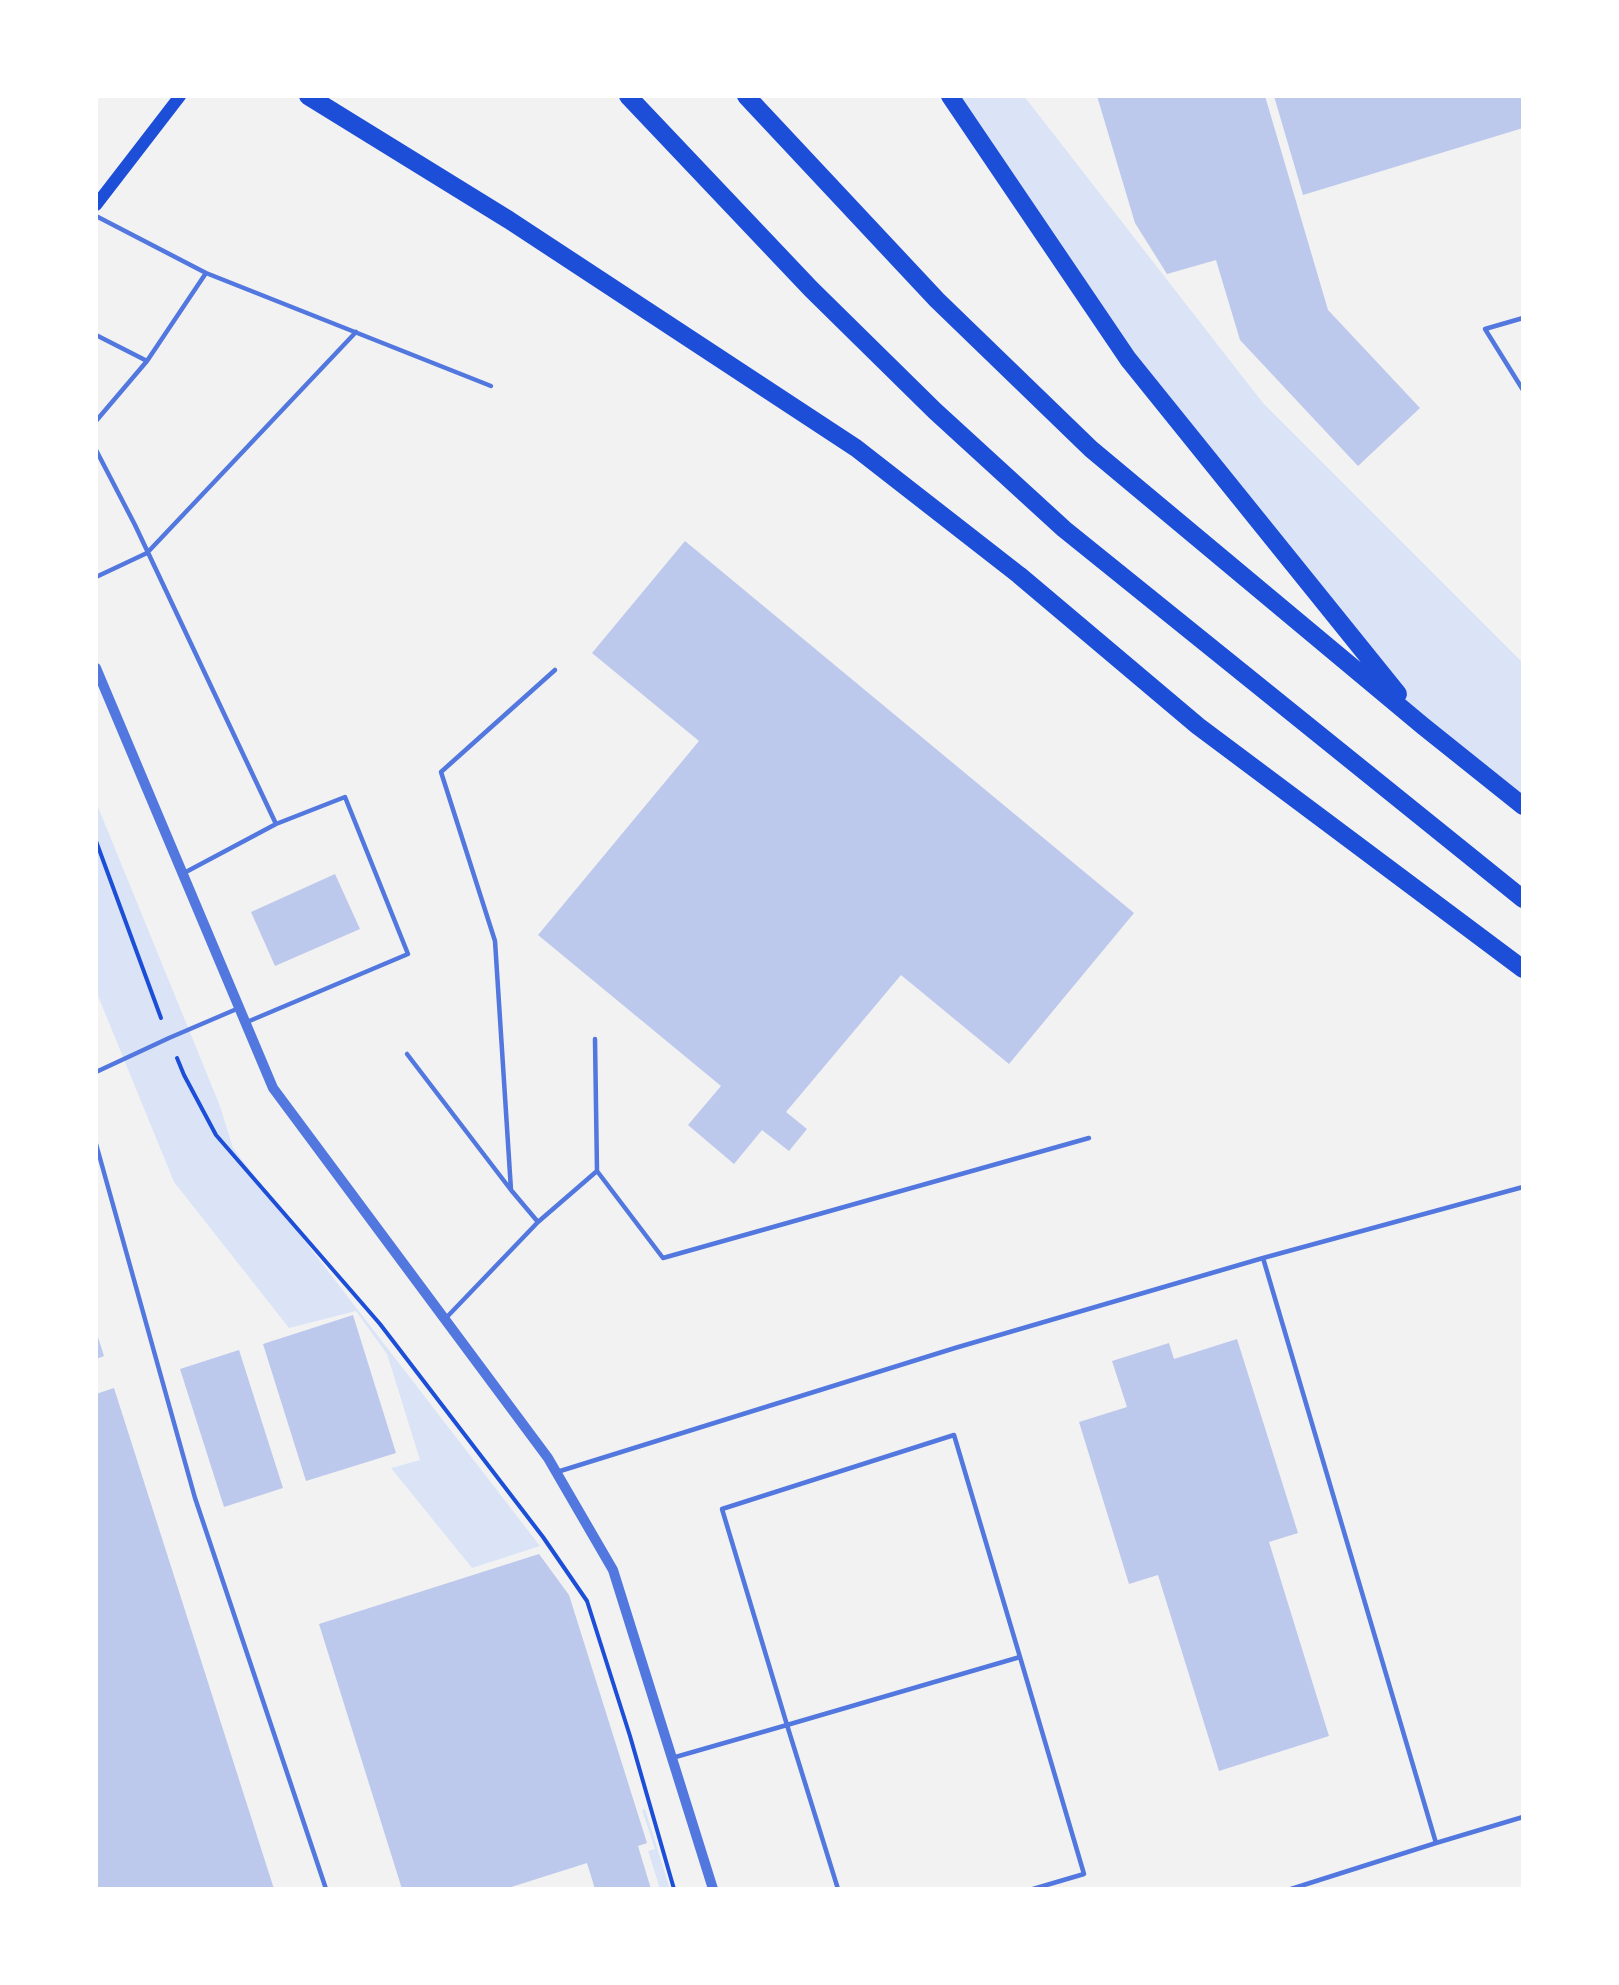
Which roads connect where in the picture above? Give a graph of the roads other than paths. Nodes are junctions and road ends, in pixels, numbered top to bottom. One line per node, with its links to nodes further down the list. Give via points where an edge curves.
1 (180, 96): 6 (main road)
2 (308, 96): 26 (highway, via 509,220 856,448 1019,575 1198,726)
3 (628, 96): 25 (highway, via 811,289 935,411 1064,529)
4 (746, 96): 21 (highway, via 937,300 1091,449)
5 (950, 96): 21 (highway, via 1128,359)
6 (96, 205)
7 (96, 216): 8 (lane)
8 (206, 273): 10 (lane); 12 (lane)
9 (1523, 318): 14 (lane, via 1485,329)
10 (356, 332): 13 (lane); 17 (lane)
11 (96, 335): 12 (lane)
12 (147, 361): 15 (lane)
13 (491, 386)
14 (1523, 390)
15 (96, 421)
16 (96, 450): 17 (lane)
17 (147, 553): 18 (lane); 23 (lane)
18 (96, 577)
19 (96, 668): 24 (street)
20 (555, 670): 36 (lane, via 441,772 495,941)
21 (1423, 726): 22 (highway)
22 (1523, 806)
23 (276, 824): 24 (lane); 28 (lane, via 345,797 408,954)
24 (183, 873): 27 (street)
25 (1523, 899)
26 (1523, 969)
27 (239, 1008): 28 (street); 31 (lane)
28 (245, 1023): 39 (street, via 273,1089)
29 (595, 1039): 34 (lane)
30 (407, 1054): 36 (lane)
31 (96, 1072)
32 (1089, 1138): 34 (lane, via 663,1258)
33 (96, 1144): 46 (lane, via 195,1497)
34 (597, 1171): 37 (lane)
35 (1523, 1187): 38 (lane)
36 (511, 1190): 37 (lane)
37 (538, 1222): 39 (lane)
38 (1263, 1258): 40 (lane, via 955,1348); 45 (lane)
39 (445, 1319): 40 (street)
40 (556, 1472): 43 (street, via 613,1570)
41 (1020, 1657): 42 (lane); 42 (lane, via 954,1436 722,1509); 49 (lane, via 1084,1874)
42 (787, 1725): 43 (lane); 48 (lane)
43 (672, 1758): 47 (street)
44 (1523, 1817): 45 (lane)
45 (1436, 1843): 50 (lane)
46 (326, 1889)
47 (713, 1889)
48 (838, 1889)
49 (1033, 1889)
50 (1291, 1889)

